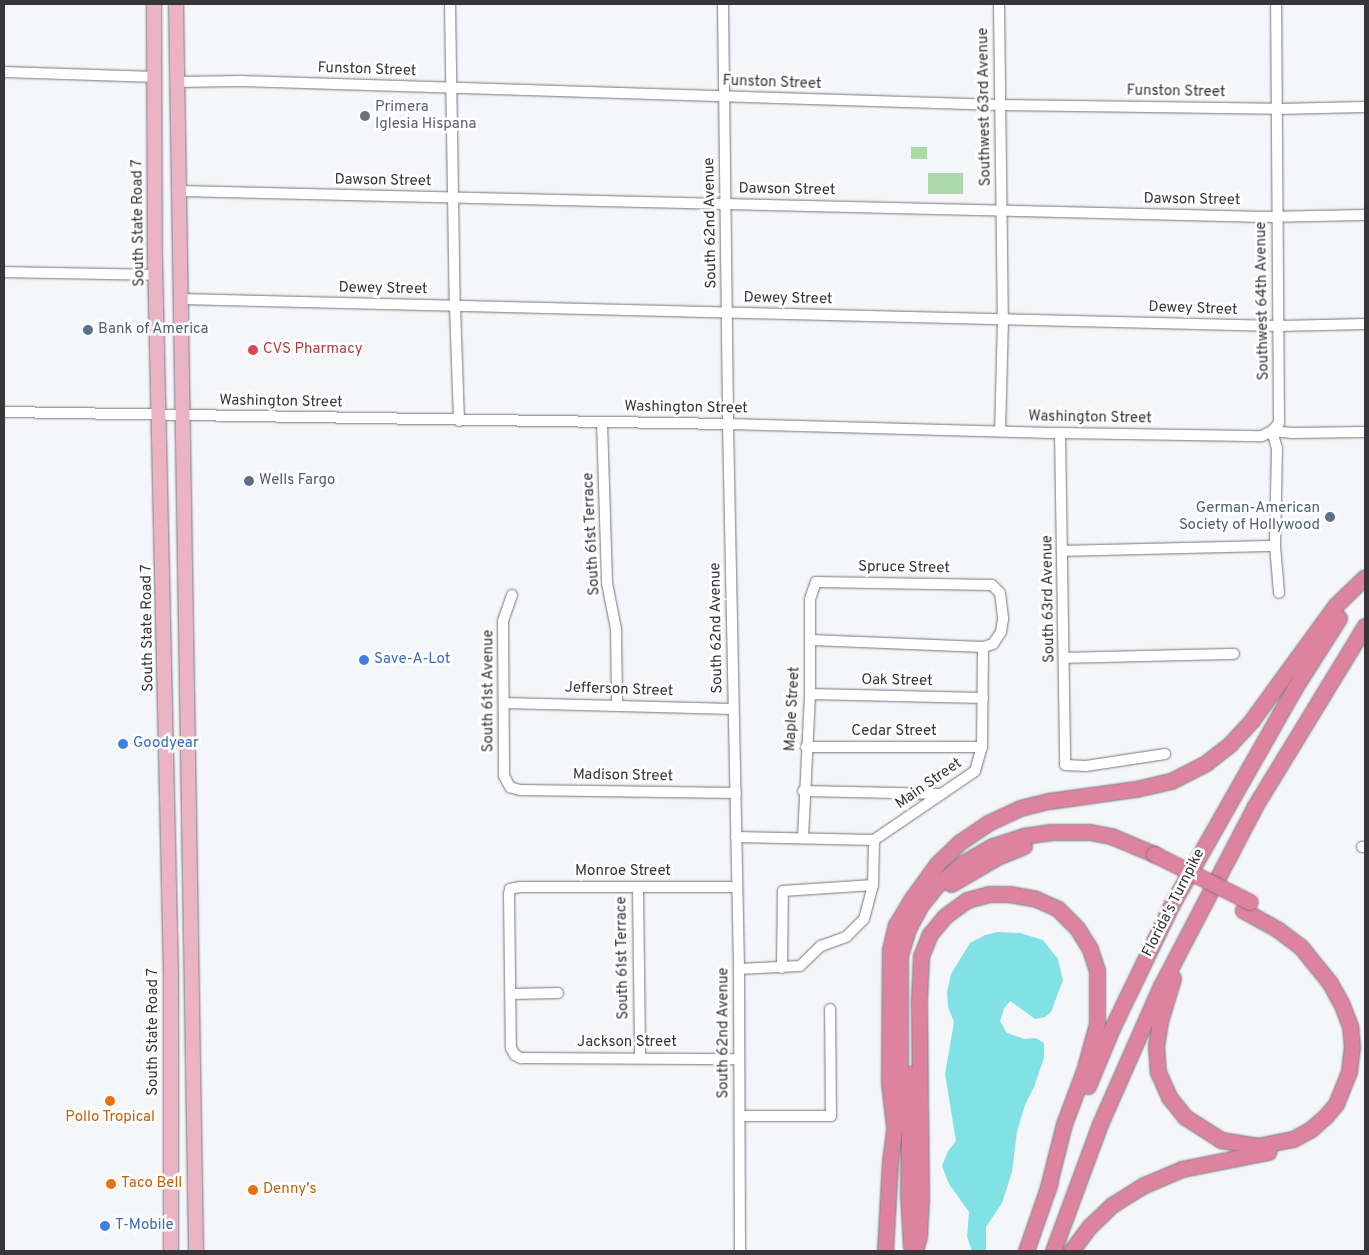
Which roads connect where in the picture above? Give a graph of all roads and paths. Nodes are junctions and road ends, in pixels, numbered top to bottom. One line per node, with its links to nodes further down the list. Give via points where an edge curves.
1 (154, 4): 7 (main road, South State Road 7)
2 (176, 4): 10 (main road)
3 (450, 4): 11 (street)
4 (723, 4): 12 (street, South 62nd Avenue)
5 (999, 4): 13 (street, Southwest 63rd Avenue)
6 (1276, 4): 15 (street, Southwest 64th Avenue)
7 (156, 52): 9 (main road, South State Road 7); 10 (main road)
8 (4, 72): 9 (street)
9 (156, 77): 16 (main road, via 165,86); 24 (main road, South State Road 7)
10 (177, 82): 11 (street, Funston Street); 16 (main road)
11 (452, 88): 12 (street, Funston Street); 18 (street)
12 (725, 96): 13 (street, Funston Street); 19 (street, South 62nd Avenue)
13 (1001, 105): 15 (street, Funston Street); 20 (street, Southwest 63rd Avenue)
14 (1365, 107): 15 (street, Funston Street)
15 (1277, 109): 22 (street, Southwest 64th Avenue)
16 (178, 116): 17 (main road)
17 (179, 191): 18 (street, Dawson Street); 25 (main road)
18 (454, 198): 19 (street, Dawson Street); 26 (street)
19 (726, 204): 20 (street, Dawson Street); 27 (street, South 62nd Avenue)
20 (1002, 211): 22 (street, Dawson Street); 28 (street)
21 (1365, 215): 22 (street, Dawson Street)
22 (1276, 217): 30 (street, Southwest 64th Avenue)
23 (4, 272): 24 (street)
24 (156, 275): 32 (main road, South State Road 7)
25 (181, 299): 26 (street, Dewey Street); 33 (main road)
26 (455, 306): 27 (street, Dewey Street); 34 (street)
27 (728, 313): 28 (street, Dewey Street); 36 (street, South 62nd Avenue)
28 (1003, 319): 30 (street, Dewey Street); 37 (street)
29 (1365, 324): 30 (street, Dewey Street)
30 (1279, 326): 38 (street, Southwest 64th Avenue, via 1280,423)
31 (4, 412): 32 (street, Washington Street)
32 (160, 415): 33 (street, Washington Street); 52 (main road, South State Road 7)
33 (182, 415): 34 (street, Washington Street); 58 (main road)
34 (459, 421): 35 (street, Washington Street)
35 (602, 422): 36 (street, Washington Street); 56 (street, South 61st Terrace, via 607,583 616,629)
36 (728, 424): 37 (street, Washington Street); 57 (street, South 62nd Avenue)
37 (1000, 431): 40 (street, Washington Street)
38 (1272, 431): 39 (street, Washington Street); 40 (street, Washington Street, via 1262,436); 41 (street, via 1277,448)
39 (1365, 432)
40 (1060, 433): 42 (street, South 63rd Avenue)
41 (1275, 546): 42 (street); 45 (street)
42 (1063, 550): 51 (street, South 63rd Avenue)
43 (1365, 576): 84 (highway, via 1336,604 1252,720 1230,744 1206,763 1172,781 1020,808 988,823 960,842 937,864 896,925 890,950 889,1083); 85 (highway, Florida's Turnpike, via 1294,689 1173,902 1112,1028)
44 (816, 582): 48 (street, Maple Street, via 810,599); 49 (street, Spruce Street, via 992,585 1000,593 1003,619 997,640)
45 (1279, 593)
46 (512, 595): 55 (street, South 61st Avenue, via 503,621)
47 (1365, 626): 75 (highway, Florida's Turnpike, via 1255,806)
48 (811, 640): 49 (street); 53 (street, Maple Street)
49 (983, 646): 54 (street, Main Street)
50 (1234, 654): 51 (street)
51 (1065, 658): 62 (street, South 63rd Avenue, via 1065,765 1086,766)
52 (166, 694): 58 (main road); 59 (main road); 86 (main road, South State Road 7)
53 (810, 694): 54 (street, Oak Street); 60 (street, Maple Street)
54 (983, 698): 61 (street, Main Street)
55 (504, 703): 56 (street, Jefferson Street); 63 (street, South 61st Avenue, via 504,776)
56 (617, 704): 57 (street, Jefferson Street)
57 (733, 709): 65 (street, South 62nd Avenue)
58 (188, 716): 59 (main road)
59 (189, 737): 87 (main road)
60 (806, 746): 61 (street, Cedar Street); 64 (street, Maple Street)
61 (982, 746): 66 (street, Main Street, via 975,771)
62 (1165, 754)
63 (510, 787): 65 (street, Madison Street, via 520,790)
64 (803, 791): 66 (street); 68 (street, Maple Street)
65 (736, 792): 67 (street, South 62nd Avenue)
66 (943, 794): 69 (street, Main Street)
67 (736, 837): 68 (street); 73 (street, South 62nd Avenue)
68 (802, 838): 69 (street)
69 (874, 840): 71 (street)
70 (1151, 858): 74 (highway); 84 (highway, via 1111,836 1070,831 1037,834 993,846 963,863 937,885 920,906 900,955 900,1084); 90 (highway, via 1075,840 1036,843 997,856 964,874 940,893 924,915 911,957 908,1193 909,1236)
71 (873, 885): 76 (street, via 864,919 846,937 821,946 800,966); 76 (street, via 783,891)
72 (638, 887): 73 (street, Monroe Street); 79 (street, Monroe Street, via 510,889); 81 (street, South 61st Terrace)
73 (737, 887): 77 (street, South 62nd Avenue)
74 (1247, 906): 75 (highway, via 1301,947 1330,983 1350,1026 1349,1071 1340,1095 1325,1117 1293,1139 1257,1146 1221,1140 1185,1117 1169,1097 1158,1072 1156,1046 1160,1021); 93 (highway, via 1305,937 1343,986 1358,1033 1355,1078 1345,1099 1320,1130 1297,1143 1182,1170 1142,1186 1112,1205)
75 (1186, 936): 92 (highway, Florida's Turnpike, via 1118,1081)
76 (782, 968): 77 (street)
77 (739, 969): 82 (street, South 62nd Avenue)
78 (558, 993): 79 (street)
79 (511, 994): 81 (street, Jackson Street, via 512,1048 521,1058)
80 (830, 1009): 83 (street, via 831,1116)
81 (640, 1058): 82 (street, Jackson Street)
82 (739, 1059): 83 (street, South 62nd Avenue)
83 (740, 1116): 88 (street, South 62nd Avenue)
84 (894, 1126): 89 (highway, via 886,1198)
85 (1047, 1191): 90 (highway, via 1064,1124 1097,1024 1096,971 1090,949 1077,928 1058,909 1036,899 989,894 967,900 945,916 930,934 921,956 921,1191 919,1236); 91 (highway, Florida's Turnpike)
86 (171, 1251)
87 (196, 1251)
88 (740, 1251)
89 (885, 1251)
90 (914, 1251)
91 (1026, 1251)
92 (1053, 1251)
93 (1071, 1251)

